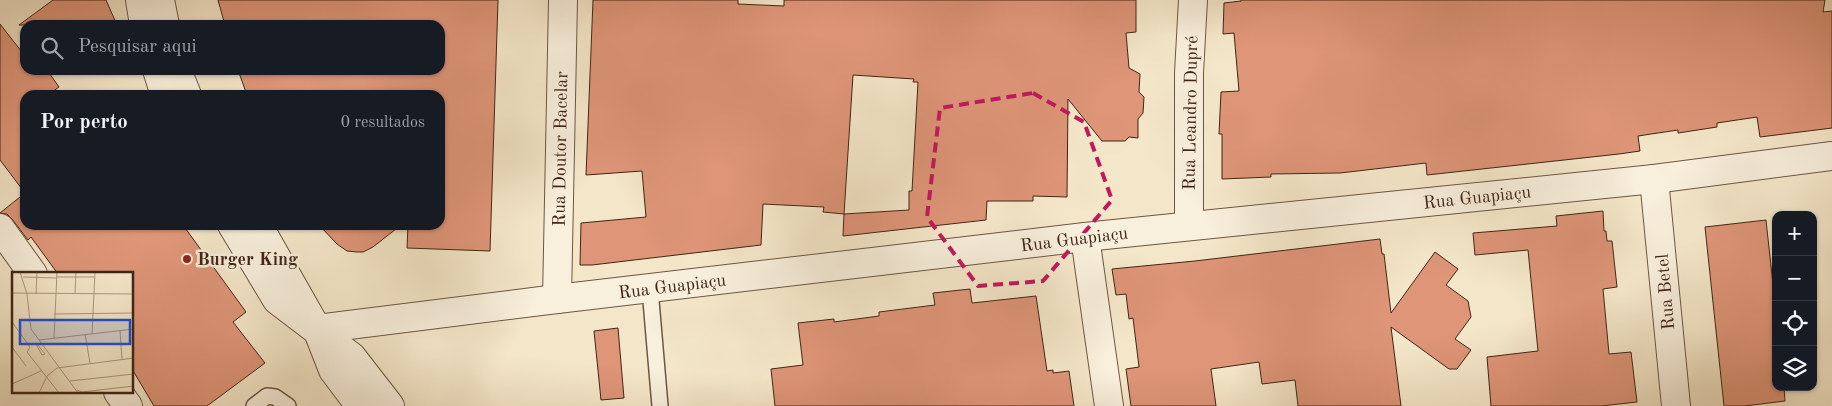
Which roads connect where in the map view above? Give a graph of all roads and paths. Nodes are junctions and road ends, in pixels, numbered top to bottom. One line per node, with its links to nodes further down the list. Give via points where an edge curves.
1 (140, 0): 5 (street)
2 (160, 0): 6 (street)
3 (563, 0): 20 (street, Rua Doutor Bacelar)
4 (1193, 0): 13 (street, Rua Leandro Dupré, via 1189,73)
5 (143, 20)
6 (164, 20)
7 (159, 75): 9 (street)
8 (178, 75): 10 (street)
9 (163, 90)
10 (185, 90)
11 (1832, 156): 12 (street, Rua Guapiaçu)
12 (1654, 179): 13 (street, Rua Guapiaçu); 30 (street, Rua Betel)
13 (1189, 226): 17 (street, Rua Guapiaçu)
14 (0, 228): 18 (street)
15 (235, 230): 21 (street, via 278,300)
16 (261, 230): 21 (street)
17 (1085, 237): 19 (street, Rua Guapiaçu); 29 (street)
18 (32, 272)
19 (650, 289): 20 (street, Rua Guapiaçu); 28 (lane)
20 (557, 299): 21 (street, Rua Guapiaçu)
21 (317, 329): 26 (street, via 333,370); 27 (street, via 352,357)
22 (119, 394): 23 (street)
23 (128, 406)
24 (254, 406): 25 (lane, via 267,396 275,397)
25 (288, 406)
26 (360, 406)
27 (390, 406)
28 (660, 406)
29 (1109, 406)
30 (1676, 406)

